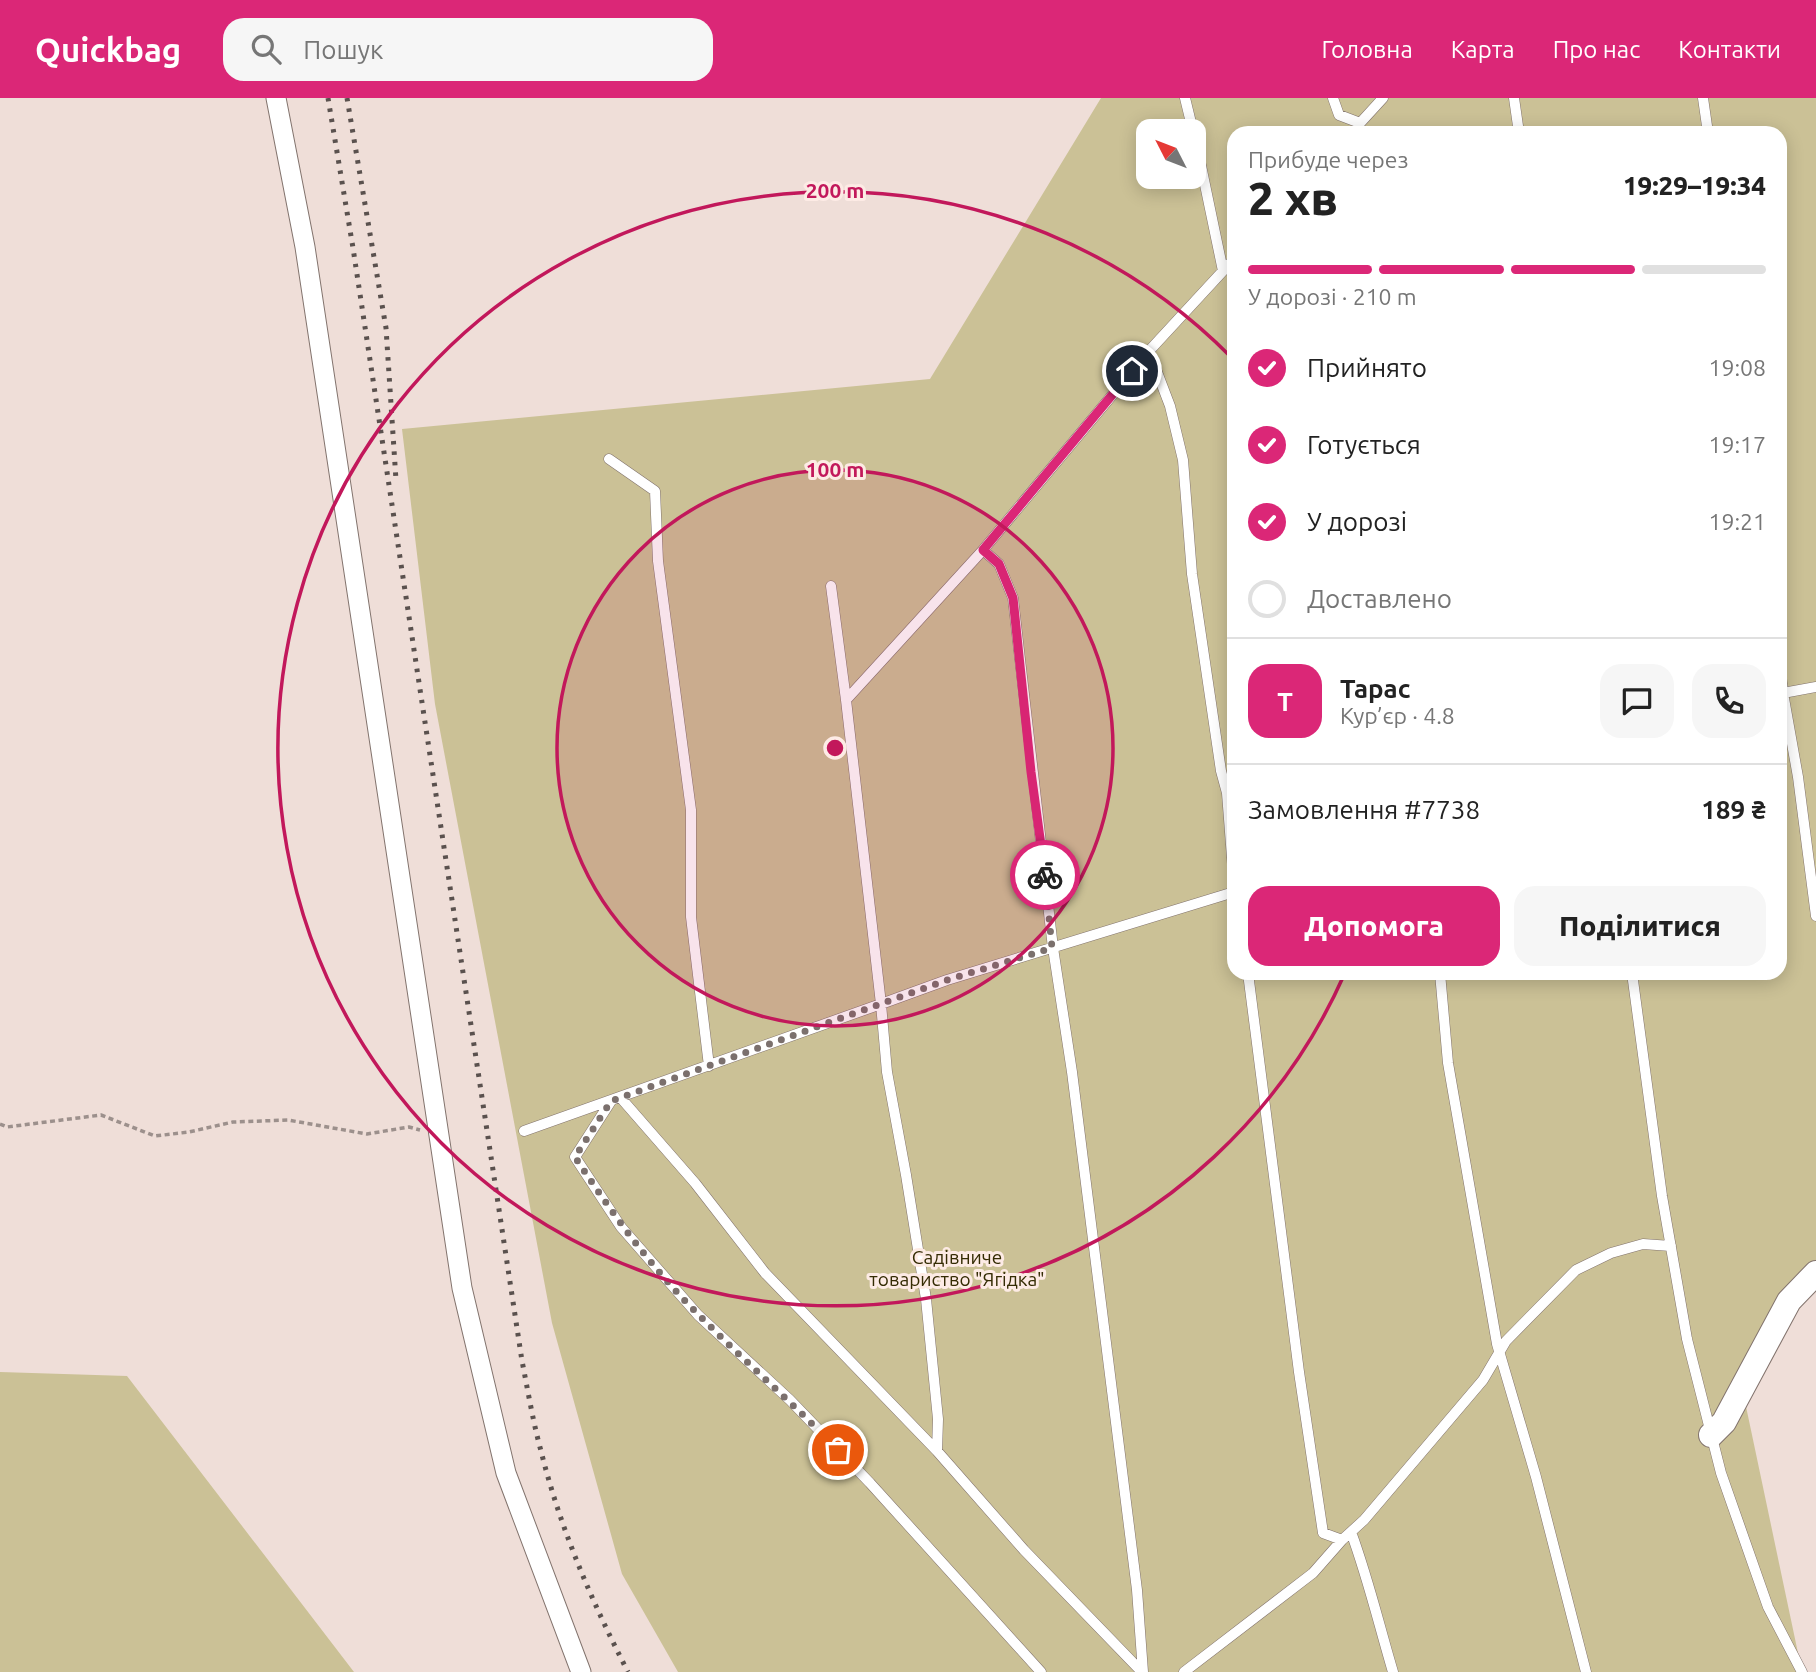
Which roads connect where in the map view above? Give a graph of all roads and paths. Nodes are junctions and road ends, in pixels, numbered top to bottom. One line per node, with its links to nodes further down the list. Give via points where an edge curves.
1 (276, 98): 35 (street, via 306,247)
2 (1185, 98): 7 (lane)
3 (1333, 98): 8 (lane, via 1339,115)
4 (1383, 98): 8 (lane)
5 (1514, 98): 10 (lane)
6 (1703, 98): 11 (lane)
7 (1190, 119)
8 (1360, 123): 9 (lane)
9 (1357, 126)
10 (1518, 126)
11 (1707, 126)
12 (1205, 189): 14 (lane)
13 (1227, 267): 14 (lane)
14 (1223, 271): 15 (lane)
15 (1149, 351): 17 (lane); 23 (lane, via 1170,406 1183,460 1192,574)
16 (609, 459): 31 (lane, via 655,491 658,561 691,810 691,917)
17 (983, 550): 21 (lane); 26 (lane, via 999,564 1013,598)
18 (831, 586): 21 (lane)
19 (1816, 687): 20 (lane)
20 (1787, 693)
21 (846, 700): 30 (lane)
22 (1787, 720): 25 (lane)
23 (1227, 793)
24 (1227, 894): 26 (lane)
25 (1816, 916)
26 (1052, 948): 30 (lane); 44 (lane, via 1072,1072 1137,1590)
27 (1249, 980): 41 (lane, via 1323,1533)
28 (1441, 980): 47 (lane, via 1448,1063 1497,1344)
29 (1633, 980): 36 (lane)
30 (881, 1004): 31 (lane); 39 (lane, via 887,1072 926,1299)
31 (709, 1066): 32 (lane)
32 (615, 1099): 34 (lane); 39 (lane, via 695,1183 765,1273); 43 (lane, via 575,1157 621,1227 698,1315 862,1474)
33 (0, 1124): 35 (path, via 7,1127 101,1115 155,1136 233,1122 288,1120 367,1134 409,1127)
34 (524, 1131)
35 (439, 1135): 42 (street, via 462,1288 506,1473)
36 (1671, 1246): 38 (lane, via 1687,1339); 40 (lane, via 1643,1244 1576,1270 1506,1341 1483,1380)
37 (1816, 1273): 38 (street, via 1789,1301 1724,1422)
38 (1712, 1435): 48 (lane, via 1768,1607)
39 (937, 1451): 44 (lane, via 1024,1550)
40 (1352, 1531): 41 (lane); 46 (lane)
41 (1342, 1541): 45 (lane, via 1313,1573)
42 (581, 1672)
43 (1041, 1672)
44 (1142, 1672)
45 (1184, 1672)
46 (1393, 1672)
47 (1586, 1672)
48 (1802, 1672)

